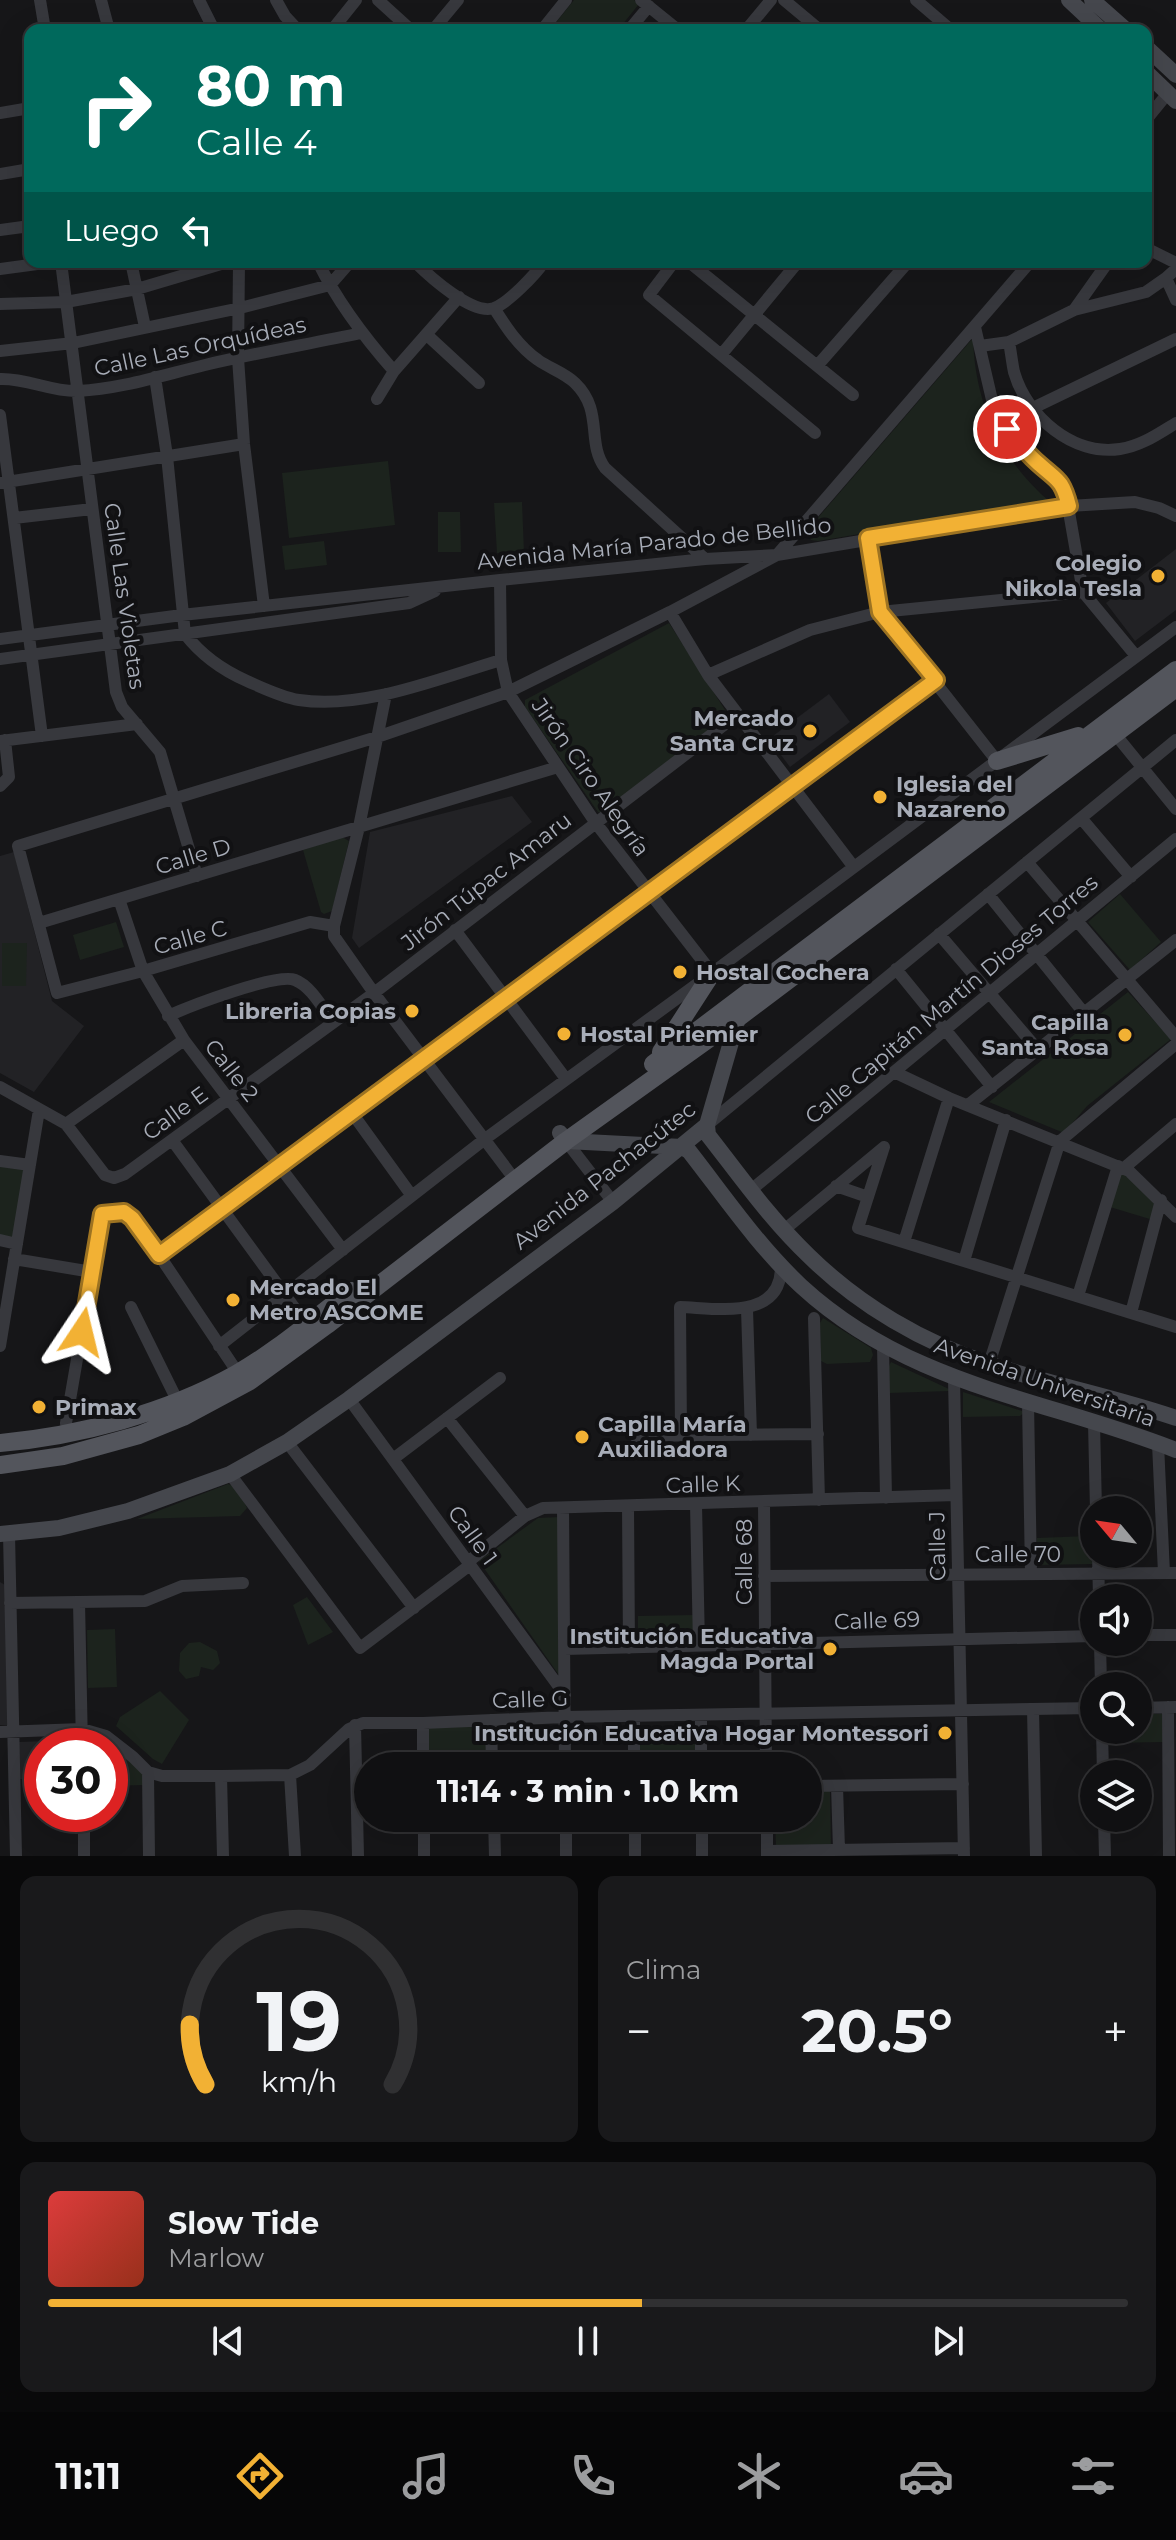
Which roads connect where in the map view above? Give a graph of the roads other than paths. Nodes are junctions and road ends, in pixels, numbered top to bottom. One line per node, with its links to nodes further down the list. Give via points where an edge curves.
1 (40, 0): 15 (street)
2 (101, 0): 16 (street)
3 (199, 0): 17 (street)
4 (276, 0): 18 (street)
5 (356, 0): 19 (street)
6 (378, 0): 20 (street)
7 (458, 0): 21 (street)
8 (566, 0): 22 (street)
9 (771, 0): 25 (street)
10 (784, 0): 26 (street)
11 (916, 0): 27 (street)
12 (1069, 0): 28 (street)
13 (1092, 0): 29 (street)
14 (645, 3): 23 (street); 24 (street)
15 (44, 24)
16 (107, 24)
17 (211, 24)
18 (292, 24)
19 (337, 24)
20 (404, 24)
21 (438, 24)
22 (547, 24)
23 (633, 24)
24 (671, 24)
25 (751, 24)
26 (813, 24)
27 (944, 24)
28 (1095, 24)
29 (1119, 24)
30 (1152, 50): 32 (street)
31 (1152, 53): 33 (street)
32 (1176, 62)
33 (1176, 75)
34 (1152, 78): 35 (street)
35 (1172, 97): 38 (street)
36 (24, 109): 37 (street)
37 (0, 113)
38 (1152, 115)
39 (24, 170): 40 (street)
40 (0, 174)
41 (24, 227): 42 (street)
42 (0, 230)
43 (1152, 252): 45 (street)
44 (24, 266): 60 (street)
45 (1176, 266): 61 (street)
46 (62, 268): 66 (street, Calle Las Violetas)
47 (132, 268): 63 (street)
48 (208, 268): 63 (street)
49 (239, 268): 68 (street)
50 (321, 268): 62 (street)
51 (345, 268): 62 (street)
52 (423, 268): 64 (street)
53 (540, 268): 69 (street)
54 (669, 268): 81 (street, via 649,295)
55 (696, 268): 71 (street)
56 (793, 268): 71 (street)
57 (903, 268): 83 (street)
58 (1025, 268): 73 (street)
59 (1104, 268): 70 (street)
60 (0, 269)
61 (1166, 278): 65 (street); 70 (street, via 1146,292)
62 (330, 285): 68 (street); 74 (street)
63 (137, 289): 66 (street); 72 (street)
64 (459, 297): 69 (street, via 470,306); 75 (street)
65 (1176, 300)
66 (66, 302): 67 (street); 78 (street, Calle Las Violetas)
67 (0, 304)
68 (240, 308): 72 (street); 82 (street)
69 (494, 308): 105 (street, via 535,358 575,383 591,410 598,458 605,468)
70 (1074, 310): 77 (street)
71 (754, 315): 81 (street); 83 (street)
72 (145, 327): 78 (street)
73 (975, 327): 79 (street); 104 (street)
74 (361, 333): 82 (street, Calle Las Orquídeas); 84 (street)
75 (427, 335): 84 (street); 87 (street)
76 (1176, 339): 91 (street)
77 (1009, 342): 79 (street); 91 (street, via 1015,375)
78 (73, 343): 80 (street); 88 (street, Calle Las Violetas)
79 (980, 346): 99 (street, via 992,400 1007,429 1055,475)
80 (0, 351)
81 (721, 355): 94 (street)
82 (238, 358): 85 (street, Calle Las Orquídeas); 95 (street)
83 (817, 366): 89 (street)
84 (394, 371): 90 (street)
85 (155, 377): 88 (street, Calle Las Orquídeas); 96 (street)
86 (0, 379): 88 (street, Calle Las Orquídeas)
87 (479, 383)
88 (77, 391): 97 (street, Calle Las Violetas)
89 (853, 395)
90 (377, 399)
91 (1033, 408): 93 (street, via 1061,435 1100,450 1147,441)
92 (0, 415): 98 (street)
93 (1176, 423)
94 (815, 433)
95 (244, 444): 96 (street); 109 (street)
96 (167, 456): 97 (street); 112 (street)
97 (87, 469): 98 (street); 100 (street, Calle Las Violetas)
98 (5, 482): 102 (street)
99 (1069, 506): 101 (street, Avenida María Parado de Bellido, via 1135,502); 103 (street, Avenida María Parado de Bellido); 108 (street)
100 (92, 509): 102 (street); 113 (street, Calle Las Violetas)
101 (1176, 516)
102 (14, 518): 116 (street)
103 (868, 538): 104 (street, Avenida María Parado de Bellido); 111 (street)
104 (777, 555): 105 (street, Avenida María Parado de Bellido); 110 (street)
105 (705, 559): 106 (street, Avenida María Parado de Bellido)
106 (500, 580): 107 (street, Avenida María Parado de Bellido); 122 (street, Jirón Ciro Alegría)
107 (466, 584): 109 (street, Avenida María Parado de Bellido); 115 (street, Avenida María Parado de Bellido, via 409,603)
108 (1083, 592): 111 (street); 120 (street)
109 (264, 606): 112 (street, Avenida María Parado de Bellido)
110 (670, 612): 124 (street); 127 (street)
111 (880, 612): 124 (street, via 810,630); 125 (street)
112 (182, 615): 113 (street, Avenida María Parado de Bellido); 115 (street)
113 (107, 625): 116 (street, Avenida María Parado de Bellido); 118 (street, Calle Las Violetas)
114 (1176, 627): 120 (street)
115 (185, 634): 118 (street, Avenida María Parado de Bellido); 128 (street, via 221,669 300,700)
116 (29, 635): 117 (street, Avenida María Parado de Bellido); 119 (street)
117 (0, 639)
118 (109, 644): 119 (street, Avenida María Parado de Bellido); 130 (street, Calle Las Violetas, via 116,692)
119 (32, 655): 121 (street, Avenida María Parado de Bellido); 133 (street)
120 (1136, 656): 137 (street)
121 (0, 659)
122 (501, 660): 127 (street, Jirón Ciro Alegría); 128 (street)
123 (1176, 670): 131 (main road, Avenida Pachacútec)
124 (708, 675): 129 (street)
125 (936, 680): 137 (street); 141 (street)
126 (1176, 688): 132 (main road, Avenida Pachacútec)
127 (508, 692): 134 (street); 138 (street, Jirón Ciro Alegría)
128 (386, 694): 134 (street)
129 (737, 715): 141 (street); 145 (street, Jirón Túpac Amaru)
130 (137, 724): 133 (street); 142 (street, Calle Las Violetas, via 160,752)
131 (1092, 731): 137 (main road); 179 (main road, Avenida Pachacútec)
132 (1115, 734): 139 (street); 171 (main road, Avenida Pachacútec)
133 (42, 736): 135 (street)
134 (377, 737): 142 (street); 146 (street)
135 (3, 740): 140 (street, via 9,777)
136 (1176, 740): 139 (street, Avenida Pachacútec)
137 (997, 761): 149 (street)
138 (558, 767): 145 (street, Jirón Ciro Alegría); 146 (street, Calle D)
139 (1142, 768): 143 (street); 144 (street, Avenida Pachacútec)
140 (0, 786)
141 (792, 787): 149 (street); 152 (street)
142 (175, 798): 150 (street, Calle Las Violetas); 156 (street, via 18,846)
143 (1176, 809)
144 (1081, 818): 148 (street, Avenida Pachacútec); 151 (street)
145 (595, 822): 152 (street, Jirón Ciro Alegría); 158 (street, Jirón Túpac Amaru)
146 (359, 827): 150 (street, Calle D); 157 (street)
147 (1176, 839): 151 (street, Calle Capitán Martín Dioses Torres)
148 (1027, 862): 153 (street, Avenida Pachacútec); 155 (street)
149 (853, 866): 164 (street)
150 (197, 876): 154 (street, Calle D)
151 (1131, 877): 155 (street, Calle Capitán Martín Dioses Torres)
152 (649, 893): 164 (street, Jirón Ciro Alegría); 168 (street)
153 (988, 894): 159 (street, Avenida Pachacútec); 161 (street)
154 (119, 899): 156 (street, Calle D); 163 (street, Calle 2)
155 (1077, 921): 161 (street, Calle Capitán Martín Dioses Torres); 165 (street)
156 (39, 923): 163 (street, Calle C, via 57,993)
157 (334, 926): 163 (street, Calle C, via 310,922); 166 (street, via 338,944)
158 (455, 930): 166 (street, Jirón Túpac Amaru); 168 (street)
159 (939, 934): 162 (street, Avenida Pachacútec); 167 (street)
160 (1176, 940): 165 (street)
161 (1037, 955): 167 (street, Calle Capitán Martín Dioses Torres); 169 (street)
162 (896, 969): 174 (street); 192 (street, Avenida Pachacútec)
163 (143, 971): 170 (street, Calle 2)
164 (712, 973): 179 (main road); 181 (street)
165 (1127, 979): 169 (street); 173 (street)
166 (374, 993): 172 (street, Calle E); 178 (street)
167 (990, 993): 174 (street, Calle Capitán Martín Dioses Torres); 177 (street)
168 (506, 999): 178 (street); 181 (street)
169 (1084, 1013): 177 (street)
170 (168, 1016): 172 (street, via 284,978 305,985); 175 (street, Calle 2)
171 (738, 1018): 192 (street); 193 (main road, Avenida Pachacútec)
172 (333, 1022): 185 (street, Calle E)
173 (1173, 1027)
174 (945, 1030): 180 (street, Calle Capitán Martín Dioses Torres); 183 (street)
175 (184, 1040): 185 (street, Calle 2); 190 (street)
176 (1176, 1044): 196 (street)
177 (1038, 1050): 183 (street)
178 (424, 1059): 188 (street); 194 (street)
179 (653, 1064): 193 (main road, Avenida Pachacútec)
180 (894, 1072): 184 (street); 204 (street, Calle Capitán Martín Dioses Torres)
181 (566, 1079): 194 (street)
182 (0, 1087): 187 (street)
183 (992, 1087): 186 (street)
184 (949, 1098): 186 (street); 213 (street)
185 (229, 1099): 195 (street, Calle E); 200 (street, Calle 2)
186 (968, 1105): 189 (street)
187 (39, 1110): 190 (street); 199 (street)
188 (352, 1113): 200 (street); 205 (street)
189 (1006, 1120): 196 (street); 218 (street)
190 (66, 1124): 195 (street, Calle E, via 105,1175 114,1178)
191 (1176, 1124): 201 (street)
192 (707, 1125): 197 (street, Avenida Pachacútec); 204 (street, Avenida Universitaria, via 708,1135)
193 (563, 1137): 197 (street); 202 (main road, Avenida Pachacútec); 208 (street); 253 (main road, Avenida Pachacútec, via 287,1356 217,1400 102,1447)
194 (485, 1139): 202 (street); 205 (street)
195 (172, 1140): 209 (street)
196 (1060, 1141): 201 (street); 221 (street)
197 (682, 1147): 208 (street, Avenida Pachacútec); 219 (street, Avenida Universitaria)
198 (0, 1161): 199 (street)
199 (30, 1165): 214 (street)
200 (280, 1166): 209 (street); 215 (street, Calle 2)
201 (1121, 1167): 207 (street); 223 (street)
202 (509, 1172): 228 (main road, Avenida Pachacútec)
203 (836, 1186): 206 (street); 206 (street, via 884,1147); 211 (street)
204 (751, 1190): 211 (street, Avenida Universitaria)
205 (412, 1196): 215 (street)
206 (868, 1197): 213 (street, via 858,1228)
207 (1167, 1201): 210 (street); 226 (street)
208 (613, 1202): 237 (street, Avenida Pachacútec)
209 (222, 1209): 216 (street); 222 (street)
210 (1176, 1217)
211 (784, 1230): 233 (street, Avenida Universitaria, via 841,1284 891,1319)
212 (0, 1240): 214 (street)
213 (904, 1242): 218 (street)
214 (17, 1244): 217 (street)
215 (343, 1250): 222 (street)
216 (159, 1255): 220 (street, via 124,1212 102,1214); 232 (street)
217 (14, 1259): 220 (street); 231 (street)
218 (964, 1261): 221 (street)
219 (781, 1267): 225 (street, via 773,1293); 230 (street, Avenida Universitaria, via 825,1306)
220 (92, 1272): 243 (street)
221 (1017, 1277): 223 (street); 233 (street)
222 (285, 1295): 228 (street); 232 (street)
223 (1078, 1296): 226 (street)
224 (131, 1307): 238 (street)
225 (747, 1309): 245 (street, via 680,1307); 246 (street)
226 (1131, 1313): 229 (street)
227 (814, 1318): 244 (street)
228 (307, 1325): 234 (main road, Avenida Pachacútec)
229 (1176, 1327)
230 (883, 1345): 236 (street, Avenida Universitaria); 257 (street)
231 (0, 1346)
232 (219, 1346): 234 (street)
233 (989, 1364): 241 (street, Avenida Universitaria)
234 (238, 1373): 238 (main road, Avenida Pachacútec)
235 (500, 1378): 240 (street)
236 (954, 1379): 239 (street, Avenida Universitaria); 255 (street, Calle J)
237 (349, 1399): 248 (street, Avenida Pachacútec); 252 (street, Calle 1)
238 (177, 1400): 243 (main road, Avenida Pachacútec)
239 (1028, 1402): 242 (street, Avenida Universitaria); 269 (street)
240 (447, 1418): 252 (street); 263 (street)
241 (1176, 1418)
242 (1094, 1423): 250 (street, Avenida Universitaria); 256 (street)
243 (67, 1433): 249 (main road, Avenida Pachacútec)
244 (818, 1434): 246 (street); 258 (street)
245 (681, 1435): 246 (street); 247 (street)
246 (751, 1435)
247 (635, 1436)
248 (287, 1442): 254 (street, Avenida Pachacútec); 276 (street)
249 (0, 1443)
250 (1158, 1444): 251 (street, Avenida Universitaria); 268 (street)
251 (1176, 1450)
252 (393, 1459): 265 (street, Calle 1)
253 (0, 1465)
254 (230, 1474): 264 (street, Avenida Pachacútec, via 91,1521); 276 (street, Calle K, via 360,1648)
255 (956, 1495): 257 (street, Calle K); 270 (street, Calle J)
256 (1096, 1496)
257 (886, 1498): 258 (street, Calle K)
258 (819, 1500): 259 (street, Calle K)
259 (764, 1502): 260 (street, Calle K); 271 (street, Calle 68)
260 (696, 1504): 261 (street, Calle K); 282 (street)
261 (628, 1506): 262 (street, Calle K); 283 (street)
262 (563, 1508): 263 (street, Calle K, via 534,1510); 284 (street)
263 (525, 1516): 265 (street, Calle K)
264 (4, 1534): 275 (street)
265 (469, 1563): 276 (street, Calle K); 285 (street, Calle 1)
266 (1098, 1568): 267 (street)
267 (1098, 1573): 268 (street, Calle 70); 269 (street, Calle 70); 273 (street)
268 (1170, 1573)
269 (1031, 1574): 270 (street, Calle 70)
270 (958, 1575): 271 (street, Calle 70); 280 (street, Calle J)
271 (764, 1576): 281 (street, Calle 68)
272 (243, 1583): 274 (street, via 182,1586 145,1601)
273 (1098, 1584)
274 (79, 1602): 275 (street); 298 (street)
275 (10, 1603): 299 (street)
276 (414, 1608)
277 (1152, 1635): 278 (street)
278 (1176, 1635)
279 (1080, 1636): 280 (street, Calle 69)
280 (959, 1638): 281 (street, Calle 69); 290 (street, Calle J)
281 (765, 1644): 282 (street, Calle 69); 291 (street, Calle 68)
282 (699, 1645): 283 (street, Calle 69)
283 (629, 1648): 284 (street, Calle 69)
284 (564, 1649): 285 (street)
285 (565, 1695): 294 (street)
286 (1172, 1707): 288 (street); 339 (street)
287 (1080, 1708): 289 (street, Calle G)
288 (1152, 1708)
289 (1033, 1709): 290 (street, Calle G); 337 (street)
290 (961, 1711): 291 (street, Calle G); 310 (street, Calle J)
291 (766, 1714): 292 (street, Calle G); 305 (street, Calle 68)
292 (701, 1715): 293 (street, Calle G); 304 (street)
293 (634, 1716): 294 (street, Calle G); 303 (street)
294 (565, 1717): 295 (street, Calle G); 302 (street)
295 (491, 1720): 296 (street, Calle G); 301 (street)
296 (423, 1723): 297 (street, Calle G); 300 (street)
297 (355, 1725): 308 (street, via 319,1759); 331 (street)
298 (82, 1728)
299 (6, 1732): 314 (street)
300 (423, 1752)
301 (492, 1752)
302 (565, 1752)
303 (634, 1752)
304 (701, 1752)
305 (766, 1752)
306 (128, 1753): 307 (street)
307 (148, 1772): 309 (street); 328 (street)
308 (290, 1775): 309 (street); 330 (street)
309 (221, 1776): 329 (street)
310 (963, 1784): 312 (street); 324 (street, Calle J)
311 (822, 1786): 312 (street)
312 (837, 1786): 323 (street)
313 (0, 1805): 314 (street)
314 (14, 1805): 326 (street)
315 (84, 1832): 327 (street)
316 (424, 1832): 332 (street)
317 (494, 1832): 333 (street)
318 (566, 1832): 334 (street)
319 (635, 1832): 335 (street)
320 (702, 1832): 336 (street)
321 (767, 1832): 325 (street)
322 (1104, 1832): 338 (street)
323 (839, 1850): 324 (street); 325 (street)
324 (964, 1852)
325 (767, 1854)
326 (16, 1856)
327 (84, 1856)
328 (149, 1856)
329 (223, 1856)
330 (295, 1856)
331 (358, 1856)
332 (424, 1856)
333 (495, 1856)
334 (566, 1856)
335 (635, 1856)
336 (702, 1856)
337 (1036, 1856)
338 (1105, 1856)
339 (1169, 1856)

